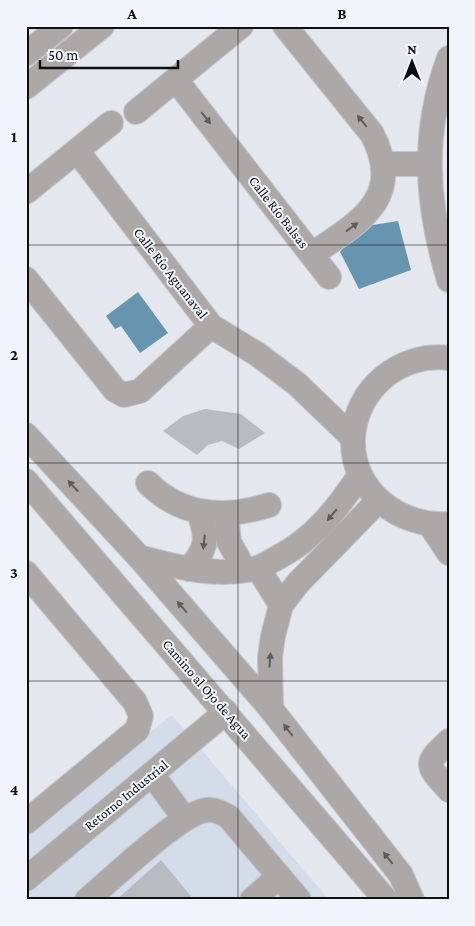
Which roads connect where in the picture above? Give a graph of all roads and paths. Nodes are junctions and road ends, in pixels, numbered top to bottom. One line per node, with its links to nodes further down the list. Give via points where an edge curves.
1 (61, 26): 5 (street)
2 (102, 26): 8 (street)
3 (241, 26): 7 (street)
4 (285, 26): 13 (street, Calle Río Balsas, one-way to 4, via 372,134)
5 (26, 54)
6 (449, 58): 11 (street, via 439,85)
7 (176, 80): 9 (street); 15 (street, Calle Río Balsas, one-way to 15)
8 (26, 88)
9 (136, 112)
10 (111, 123): 12 (street)
11 (438, 140): 13 (street); 18 (street, via 436,237)
12 (78, 152): 14 (street); 19 (street, Calle Río Aguanaval)
13 (384, 164): 15 (street, Calle Río Balsas, one-way to 13, via 358,224 368,213 380,198)
14 (26, 192)
15 (312, 254): 16 (street)
16 (329, 277)
17 (26, 279): 19 (street, Calle Río Aguanaval, via 115,390 124,395 140,391)
18 (449, 280)
19 (211, 326): 22 (street, via 257,354 296,384)
20 (449, 358): 22 (street, via 435,356 410,361 387,373 369,391 358,414)
21 (26, 435): 32 (street, one-way to 21)
22 (353, 438): 23 (street, via 354,457)
23 (360, 475): 26 (street); 33 (street, one-way to 33, via 339,507 315,532 291,551)
24 (26, 481): 38 (street, Camino al Ojo de Agua)
25 (148, 483): 28 (street, via 171,502)
26 (378, 501): 30 (street, via 402,518); 36 (street, via 298,583)
27 (269, 505): 29 (street)
28 (199, 511): 29 (street); 34 (street, one-way to 34, via 205,546 202,555)
29 (226, 513): 33 (street, via 230,542)
30 (440, 525): 31 (street)
31 (449, 552)
32 (139, 557): 34 (street); 37 (street, one-way to 32)
33 (251, 568): 34 (street, via 224,571); 36 (street)
34 (189, 569)
35 (26, 573): 43 (street, via 135,702 141,716 137,730)
36 (282, 605): 37 (street, one-way to 36, via 270,657)
37 (271, 709): 50 (street, one-way to 37, via 401,875)
38 (226, 712): 40 (street, Retorno Industrial); 49 (street, Camino al Ojo de Agua)
39 (449, 741): 41 (street, via 433,755 430,764 432,771)
40 (152, 774): 42 (street); 45 (street, Retorno Industrial)
41 (449, 790)
42 (184, 818): 44 (street, via 208,809 229,817); 46 (street)
43 (26, 822)
44 (279, 876): 47 (street); 48 (street)
45 (26, 879)
46 (87, 900)
47 (252, 900)
48 (299, 900)
49 (386, 900)
50 (412, 900)

